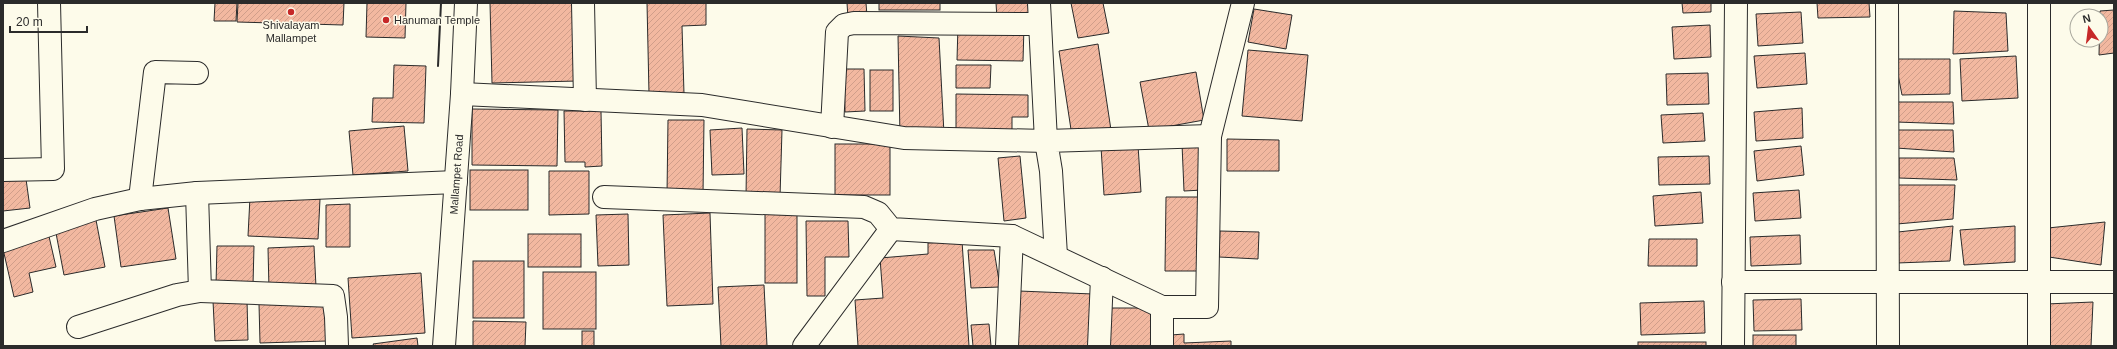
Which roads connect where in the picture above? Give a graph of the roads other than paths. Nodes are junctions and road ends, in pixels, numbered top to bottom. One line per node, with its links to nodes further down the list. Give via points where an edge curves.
1 (49, 3): 15 (street, via 52,169)
2 (466, 3): 10 (street, Mallampet Road)
3 (583, 3): 11 (street)
4 (1243, 3): 13 (street)
5 (1736, 3): 25 (street)
6 (1887, 3): 26 (street)
7 (2039, 3): 27 (street)
8 (1039, 14): 12 (street, via 844,25 837,32); 14 (street)
9 (197, 73): 19 (street, via 155,72)
10 (462, 94): 11 (street); 16 (street, Mallampet Road)
11 (585, 100): 12 (street, via 702,105)
12 (832, 126): 14 (street, via 904,138)
13 (1210, 136): 14 (street); 30 (street, via 1207,307)
14 (1046, 141): 23 (street, via 1052,178)
15 (3, 170)
16 (456, 182): 17 (street); 33 (street, Mallampet Road)
17 (197, 193): 19 (street); 29 (street)
18 (604, 197): 20 (street, via 864,207 878,213)
19 (140, 199): 22 (street, via 95,209)
20 (890, 229): 21 (street); 34 (street)
21 (1012, 236): 23 (street); 35 (street)
22 (3, 241)
23 (1056, 256): 24 (street)
24 (1102, 278): 30 (street); 36 (street)
25 (1733, 282): 26 (street); 38 (street)
26 (1888, 282): 27 (street); 39 (street)
27 (2039, 282): 28 (street); 40 (street)
28 (2114, 282)
29 (200, 292): 31 (street, via 177,295); 32 (street, via 332,296)
30 (1162, 307): 37 (street)
31 (78, 327)
32 (337, 346)
33 (444, 346)
34 (804, 346)
35 (1007, 346)
36 (1099, 346)
37 (1162, 346)
38 (1733, 346)
39 (1888, 346)
40 (2039, 346)

